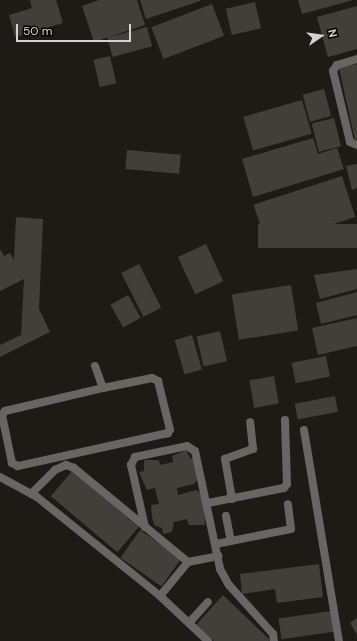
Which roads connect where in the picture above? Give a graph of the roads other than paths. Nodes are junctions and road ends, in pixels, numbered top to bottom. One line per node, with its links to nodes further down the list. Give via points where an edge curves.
1 (357, 59): 2 (street, via 336,65 334,71 350,142)
2 (357, 145)
3 (96, 366): 4 (street)
4 (103, 388): 4 (street, via 152,378 158,381 170,430 168,433 18,466 12,463 2,415 5,411)
5 (285, 420): 10 (street, via 287,484 284,488)
6 (250, 422): 10 (street, via 253,448 224,458)
7 (304, 430): 24 (street)
8 (0, 477): 9 (street)
9 (31, 494): 14 (street, via 46,476 66,465); 19 (street)
10 (232, 499): 11 (street)
11 (208, 503): 14 (street, via 195,451 187,446 135,457 131,465); 16 (street)
12 (288, 504): 15 (street, via 291,529)
13 (226, 516): 15 (street)
14 (145, 527): 18 (street)
15 (231, 541): 16 (street)
16 (216, 544): 17 (street)
17 (218, 556): 18 (street); 23 (street, via 229,585 273,634)
18 (188, 562): 19 (street)
19 (160, 596): 21 (street)
20 (208, 602): 21 (street)
21 (189, 623): 22 (street)
22 (208, 641)
23 (274, 641)
24 (339, 641)

